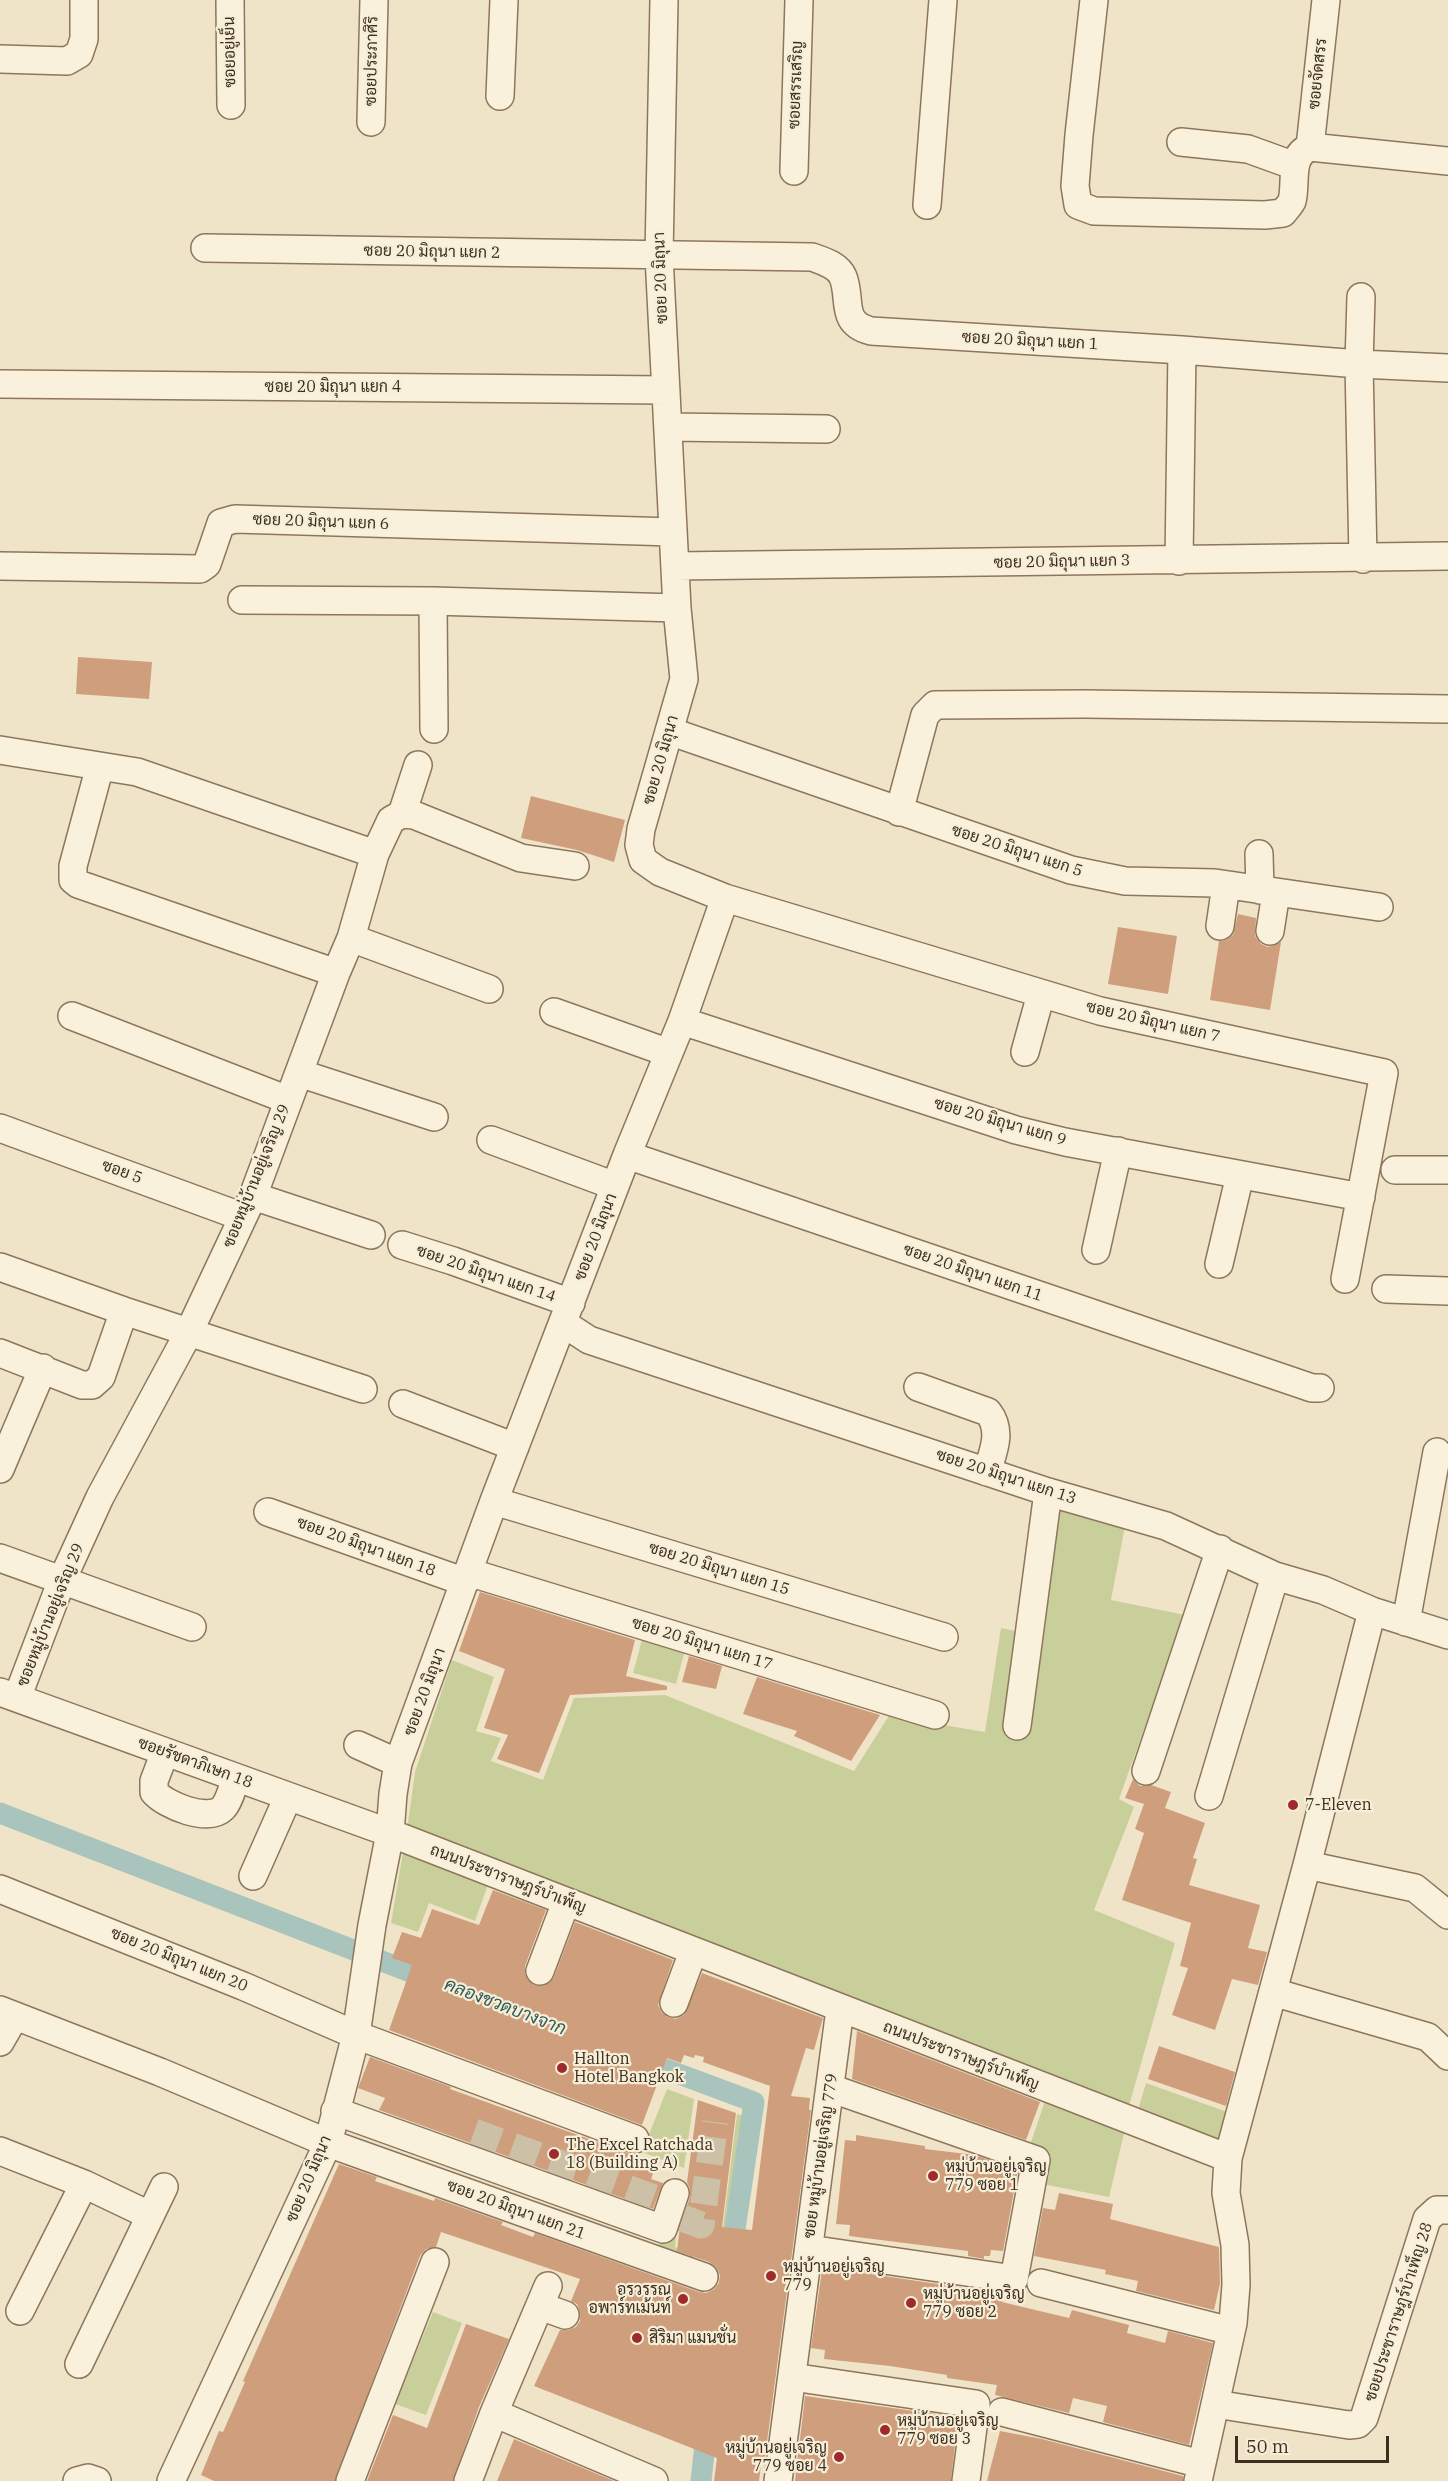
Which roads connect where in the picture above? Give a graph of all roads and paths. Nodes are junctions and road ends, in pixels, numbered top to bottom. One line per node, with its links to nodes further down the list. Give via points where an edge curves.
1 (84, 0): 10 (street, via 84,39 79,54 67,61)
2 (230, 0): 12 (street, ซอยอยู่เย็น)
3 (374, 0): 13 (street, ซอยประภาศิริ)
4 (504, 0): 11 (street)
5 (664, 0): 20 (street, ซอย 20 มิถุนา)
6 (799, 0): 17 (street, ซอยสรรเสริญ)
7 (943, 0): 18 (street)
8 (1094, 0): 15 (street, ซอยจัดสรร, via 1078,145 1078,204 1094,211 1283,213 1291,203)
9 (1326, 0): 15 (street, ซอยจัดสรร)
10 (0, 59)
11 (500, 96)
12 (231, 105)
13 (371, 122)
14 (1181, 142): 15 (street)
15 (1303, 157): 16 (street)
16 (1448, 161)
17 (794, 171)
18 (927, 204)
19 (205, 248): 20 (street, ซอย 20 มิถุนา แยก 2)
20 (658, 256): 22 (street, ซอย 20 มิถุนา แยก 1, via 812,257 830,264 843,276 853,320 858,328 871,331); 26 (street, ซอย 20 มิถุนา)
21 (1361, 297): 23 (street)
22 (1182, 350): 23 (street, ซอย 20 มิถุนา แยก 1); 32 (street)
23 (1359, 364): 24 (street, ซอย 20 มิถุนา แยก 1); 31 (street)
24 (1448, 368)
25 (0, 384): 26 (street, ซอย 20 มิถุนา แยก 4)
26 (666, 390): 27 (street, ซอย 20 มิถุนา)
27 (668, 427): 28 (street); 29 (street, ซอย 20 มิถุนา)
28 (826, 429)
29 (673, 532): 33 (street, ซอย 20 มิถุนา แยก 6, via 235,519 221,523 207,564 200,569); 34 (street, ซอย 20 มิถุนา)
30 (1448, 556): 31 (street, ซอย 20 มิถุนา แยก 3)
31 (1363, 559): 32 (street, ซอย 20 มิถุนา แยก 3)
32 (1179, 561): 34 (street, ซอย 20 มิถุนา แยก 3)
33 (0, 566)
34 (675, 566): 37 (street, ซอย 20 มิถุนา)
35 (242, 600): 36 (street)
36 (433, 601): 37 (street); 39 (street)
37 (677, 608): 40 (street, ซอย 20 มิถุนา, via 684,678)
38 (1448, 709): 44 (street, via 934,705 925,715)
39 (434, 729)
40 (669, 731): 44 (street, ซอย 20 มิถุนา แยก 5); 51 (street, ซอย 20 มิถุนา, via 641,829 639,845 643,860 660,872)
41 (0, 750): 43 (street)
42 (418, 765): 45 (street)
43 (100, 766): 46 (street, via 147,776); 56 (street, via 73,866 73,880)
44 (899, 812): 49 (street, ซอย 20 มิถุนา แยก 5, via 1071,870 1125,881)
45 (402, 814): 46 (street, ซอยหมู่บ้านอยู่เจริญ 29, via 391,820); 48 (street, via 414,815 521,858)
46 (375, 854): 55 (street, ซอยหมู่บ้านอยู่เจริญ 29)
47 (1259, 854): 50 (street)
48 (575, 866)
49 (1226, 885): 50 (street, ซอย 20 มิถุนา แยก 5); 53 (street)
50 (1268, 892): 52 (street, ซอย 20 มิถุนา แยก 5); 54 (street)
51 (725, 897): 58 (street, ซอย 20 มิถุนา แยก 7); 61 (street, ซอย 20 มิถุนา)
52 (1379, 907)
53 (1220, 926)
54 (1269, 932)
55 (351, 938): 56 (street, ซอยหมู่บ้านอยู่เจริญ 29); 57 (street)
56 (336, 973): 64 (street, ซอยหมู่บ้านอยู่เจริญ 29)
57 (489, 989)
58 (1041, 994): 62 (street); 75 (street, ซอย 20 มิถุนา แยก 7, via 1100,1011 1384,1073)
59 (554, 1012): 63 (street)
60 (72, 1016): 65 (street)
61 (682, 1021): 63 (street, ซอย 20 มิถุนา); 69 (street, ซอย 20 มิถุนา แยก 9, via 1016,1130)
62 (1025, 1052)
63 (669, 1053): 70 (street, ซอย 20 มิถุนา)
64 (299, 1073): 65 (street, ซอยหมู่บ้านอยู่เจริญ 29); 66 (street)
65 (288, 1100): 76 (street, ซอยหมู่บ้านอยู่เจริญ 29)
66 (434, 1117)
67 (0, 1128): 76 (street, ซอย 5)
68 (491, 1140): 74 (street)
69 (1118, 1151): 73 (street, ซอย 20 มิถุนา แยก 9); 79 (street)
70 (627, 1155): 74 (street, ซอย 20 มิถุนา); 91 (street, ซอย 20 มิถุนา แยก 11)
71 (1395, 1170): 72 (street)
72 (1448, 1170)
73 (1240, 1175): 75 (street, ซอย 20 มิถุนา แยก 9); 80 (street)
74 (615, 1186): 86 (street, ซอย 20 มิถุนา)
75 (1361, 1197): 82 (street, ซอย 20 มิถุนา แยก 7)
76 (248, 1206): 77 (street); 87 (street, ซอยหมู่บ้านอยู่เจริญ 29)
77 (371, 1235)
78 (402, 1245): 86 (street, ซอย 20 มิถุนา แยก 14, via 453,1261)
79 (1096, 1250)
80 (1219, 1264)
81 (0, 1268): 85 (street)
82 (1345, 1279)
83 (1386, 1289): 84 (street)
84 (1448, 1291)
85 (124, 1311): 87 (street); 89 (street, via 101,1377 92,1384 82,1385)
86 (567, 1313): 94 (street, ซอย 20 มิถุนา); 97 (street, ซอย 20 มิถุนา แยก 13, via 588,1340)
87 (189, 1332): 92 (street); 105 (street, ซอยหมู่บ้านอยู่เจริญ 29, via 100,1497)
88 (0, 1353): 89 (street)
89 (43, 1368): 96 (street)
90 (918, 1387): 97 (street, via 988,1412 995,1420)
91 (1320, 1388)
92 (363, 1389)
93 (403, 1404): 94 (street)
94 (516, 1447): 99 (street, ซอย 20 มิถุนา)
95 (1437, 1452): 107 (street)
96 (0, 1469)
97 (987, 1472): 98 (street, ซอย 20 มิถุนา แยก 13)
98 (1048, 1492): 101 (street, ซอย 20 มิถุนา แยก 13, via 1166,1526); 113 (street)
99 (494, 1501): 104 (street, ซอย 20 มิถุนา); 110 (street, ซอย 20 มิถุนา แยก 15)
100 (268, 1512): 104 (street, ซอย 20 มิถุนา แยก 18)
101 (1220, 1549): 103 (street, ซอย 20 มิถุนา แยก 13); 117 (street)
102 (0, 1558): 105 (street)
103 (1275, 1576): 106 (street, ซอย 20 มิถุนา แยก 13, via 1323,1590); 119 (street)
104 (466, 1577): 112 (street, ซอย 20 มิถุนา แยก 17); 116 (street, ซอย 20 มิถุนา)
105 (62, 1580): 108 (street); 111 (street, ซอยหมู่บ้านอยู่เจริญ 29)
106 (1372, 1611): 107 (street, ซอย 20 มิถุนา แยก 13); 122 (street)
107 (1406, 1622): 109 (street, ซอย 20 มิถุนา แยก 13)
108 (192, 1627)
109 (1448, 1635)
110 (944, 1637)
111 (9, 1695): 115 (street, ซอยรัชดาภิเษก 18)
112 (935, 1715)
113 (1017, 1726)
114 (358, 1745): 116 (street)
115 (165, 1752): 118 (street, ซอยรัชดาภิเษก 18); 118 (street, via 154,1792 161,1800 198,1814 213,1814 224,1808)
116 (398, 1763): 121 (street, ซอย 20 มิถุนา)
117 (1146, 1772)
118 (236, 1778): 120 (street, ซอยรัชดาภิเษก 18)
119 (1209, 1796)
120 (288, 1797): 121 (street, ซอยรัชดาภิเษก 18); 123 (street)
121 (390, 1833): 125 (street, ถนนประชาราษฎร์บำเพ็ญ); 133 (street, ซอย 20 มิถุนา)
122 (1307, 1865): 126 (street, via 1415,1888); 129 (street)
123 (253, 1876)
124 (0, 1889): 133 (street, ซอย 20 มิถุนา แยก 20)
125 (566, 1902): 127 (street, ถนนประชาราษฎร์บำเพ็ญ); 128 (street)
126 (1448, 1915)
127 (693, 1952): 130 (street); 131 (street, ถนนประชาราษฎร์บำเพ็ญ)
128 (540, 1971)
129 (1273, 1992): 135 (street, via 1428,2037); 141 (street)
130 (674, 2003)
131 (840, 2009): 136 (street, ซอย หมู่บ้านอยู่เจริญ 779); 141 (street, ถนนประชาราษฎร์บำเพ็ญ)
132 (8, 2013): 134 (street); 139 (street, ซอย 20 มิถุนา แยก 21)
133 (356, 2035): 137 (street, ซอย 20 มิถุนา); 138 (street, ซอย 20 มิถุนา แยก 20)
134 (0, 2042)
135 (1448, 2056)
136 (830, 2088): 147 (street, ซอย หมู่บ้านอยู่เจริญ 779); 147 (street, via 1036,2160 1014,2279)
137 (335, 2111): 139 (street, ซอย 20 มิถุนา); 144 (street, via 663,2229)
138 (635, 2139)
139 (328, 2143): 149 (street, ซอย 20 มิถุนา แยก 21); 162 (street, ซอย 20 มิถุนา)
140 (0, 2151): 142 (street)
141 (1228, 2158): 153 (street, via 1226,2193 1235,2245 1236,2285)
142 (84, 2184): 146 (street); 151 (street)
143 (164, 2187): 146 (street)
144 (671, 2206)
145 (1448, 2210): 156 (street, ซอยประชาราษฎร์บำเพ็ญ 28, via 1437,2210 1427,2219 1364,2418 1358,2424)
146 (149, 2215): 154 (street)
147 (809, 2249): 155 (street, ซอย หมู่บ้านอยู่เจริญ 779)
148 (435, 2262): 163 (street)
149 (704, 2277)
150 (1041, 2283): 153 (street)
151 (20, 2311)
152 (565, 2315): 158 (street, via 544,2296)
153 (1231, 2331): 156 (street)
154 (79, 2364)
155 (792, 2377): 166 (street, ซอย หมู่บ้านอยู่เจริญ 779); 167 (street, via 976,2404)
156 (1215, 2404): 159 (street)
157 (1002, 2412): 159 (street)
158 (494, 2413): 164 (street); 165 (street)
159 (1199, 2472)
160 (77, 2481): 161 (street)
161 (97, 2481)
162 (171, 2481)
163 (350, 2481)
164 (468, 2481)
165 (654, 2481)
166 (778, 2481)
167 (966, 2481)

